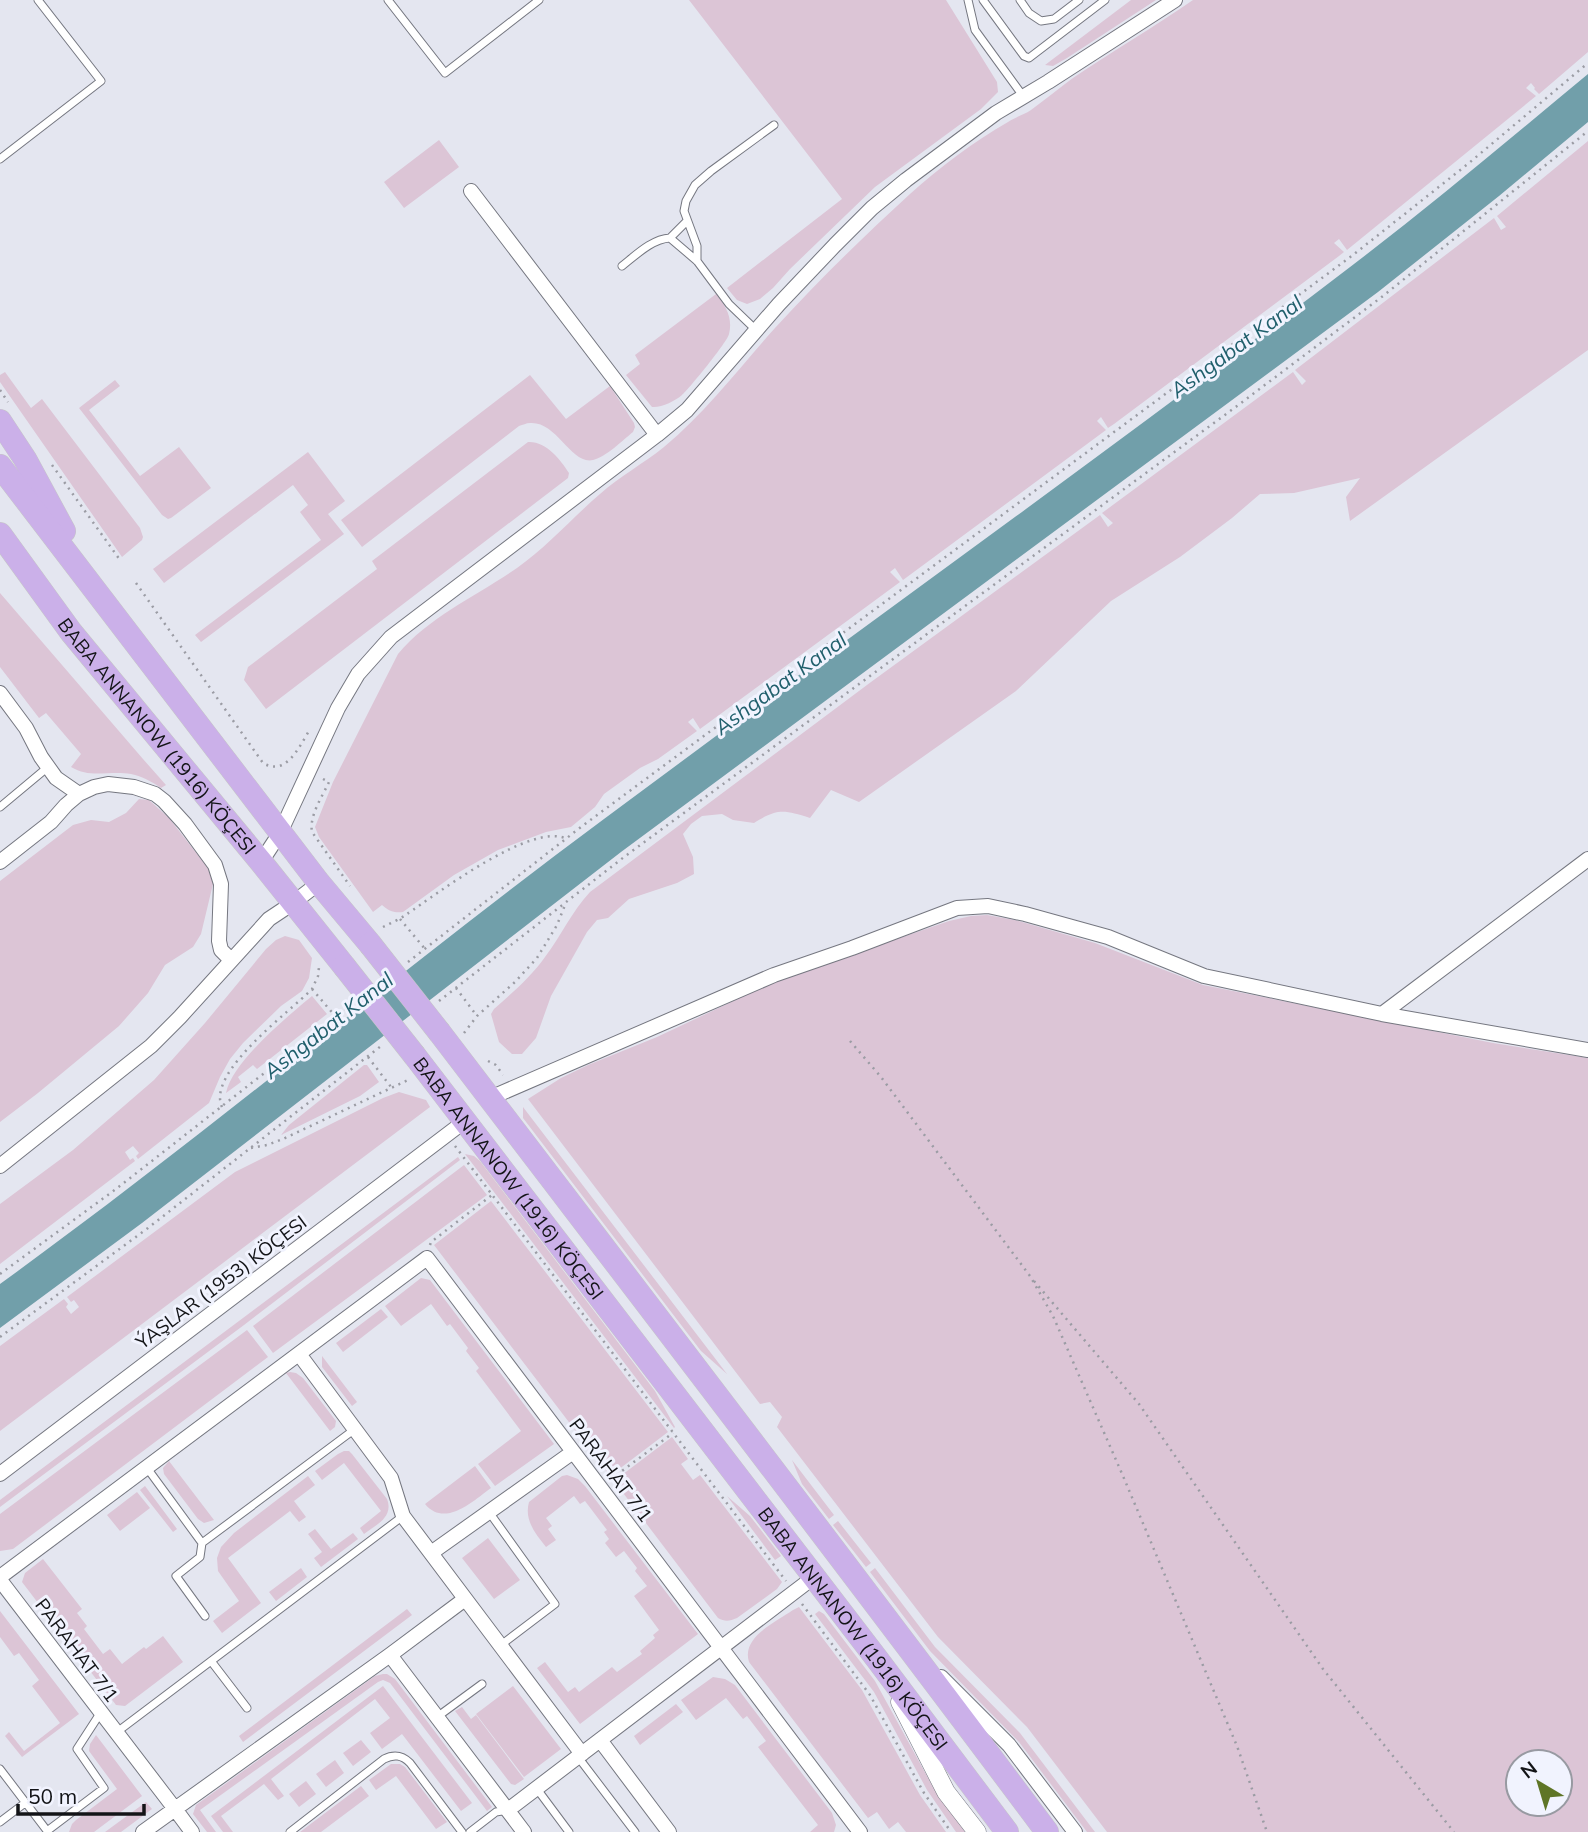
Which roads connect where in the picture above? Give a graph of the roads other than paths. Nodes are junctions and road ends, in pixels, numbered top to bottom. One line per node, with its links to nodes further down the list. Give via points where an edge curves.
1 (38, 0): 12 (lane, via 101,81)
2 (388, 0): 3 (lane, via 445,73)
3 (539, 0)
4 (968, 0): 10 (lane, via 975,30)
5 (983, 0): 8 (lane, via 1029,58)
6 (1020, 0): 7 (lane, via 1041,21 1054,19)
7 (1079, 0)
8 (1105, 0)
9 (1175, 0): 10 (street)
10 (1024, 97): 18 (street, via 948,147 872,208)
11 (774, 125): 14 (lane, via 695,185 686,201)
12 (0, 159)
13 (471, 191): 20 (street)
14 (687, 221): 15 (lane); 16 (lane, via 697,246)
15 (670, 238): 16 (lane); 17 (lane, via 650,245)
16 (697, 261): 18 (lane, via 729,304)
17 (622, 266)
18 (757, 330): 20 (street, via 687,410)
19 (4, 412): 24 (main road)
20 (657, 435): 30 (street, via 391,637 358,674 338,708)
21 (0, 466): 24 (main road, BABA ANNANOW (1916) KÖÇESI)
22 (0, 534): 25 (main road, BABA ANNANOW (1916) KÖÇESI)
23 (0, 558): 25 (main road)
24 (97, 592): 30 (main road, BABA ANNANOW (1916) KÖÇESI)
25 (71, 632): 33 (main road, BABA ANNANOW (1916) KÖÇESI)
26 (0, 694): 27 (street)
27 (48, 767): 28 (street); 29 (lane)
28 (79, 794): 32 (street); 36 (street, via 108,784 155,794 164,801 215,865 220,877 219,941)
29 (0, 807)
30 (280, 833): 33 (street); 34 (main road, BABA ANNANOW (1916) KÖÇESI)
31 (1588, 859): 37 (street)
32 (0, 862)
33 (261, 862): 35 (main road, BABA ANNANOW (1916) KÖÇESI)
34 (319, 883): 35 (street); 39 (main road, BABA ANNANOW (1916) KÖÇESI, bridge, via 375,936)
35 (293, 903): 36 (street, via 269,919); 40 (main road, BABA ANNANOW (1916) KÖÇESI, bridge, via 344,966 413,1067)
36 (231, 960): 41 (street, via 151,1046)
37 (1382, 1014): 38 (street); 39 (street, via 1204,976 1108,937 1025,914 988,906 957,908 774,975)
38 (1588, 1049)
39 (490, 1098): 55 (main road, BABA ANNANOW (1916) KÖÇESI)
40 (465, 1121): 46 (street, ÝAŞLAR (1953) KÖÇESI); 51 (main road, BABA ANNANOW (1916) KÖÇESI)
41 (0, 1166)
42 (299, 1354): 43 (street); 44 (street, PARAHAT 7/1, via 427,1258); 45 (street, PARAHAT 7/1)
43 (355, 1429): 48 (street, via 391,1478); 49 (lane)
44 (573, 1452): 47 (street); 57 (street, PARAHAT 7/1)
45 (146, 1468): 49 (lane); 52 (street, PARAHAT 7/1)
46 (0, 1474)
47 (489, 1512): 50 (street); 56 (lane, via 555,1604)
48 (403, 1516): 50 (street); 60 (lane)
49 (202, 1543): 54 (lane, via 200,1558 176,1576)
50 (431, 1553): 53 (street)
51 (814, 1577): 57 (street); 59 (main road, BABA ANNANOW (1916) KÖÇESI)
52 (0, 1578): 63 (street, PARAHAT 7/1)
53 (465, 1599): 56 (street); 58 (street)
54 (205, 1616)
55 (903, 1639): 87 (main road, BABA ANNANOW (1916) KÖÇESI); 88 (street, BABA ANNANOW (1916) KÖÇESI, via 1009,1745)
56 (500, 1645): 67 (street)
57 (722, 1648): 66 (street); 84 (street, PARAHAT 7/1)
58 (390, 1655): 64 (street); 71 (street)
59 (877, 1659): 85 (street, via 947,1792); 86 (main road, BABA ANNANOW (1916) KÖÇESI)
60 (211, 1661): 62 (lane); 65 (lane)
61 (482, 1684): 64 (lane)
62 (247, 1708)
63 (101, 1712): 65 (street, PARAHAT 7/1); 74 (lane, via 77,1749 104,1788)
64 (437, 1717): 72 (street)
65 (117, 1733): 71 (street, PARAHAT 7/1)
66 (600, 1740): 67 (street); 83 (street)
67 (580, 1755): 69 (street); 82 (lane)
68 (0, 1769): 70 (lane)
69 (536, 1788): 72 (street); 81 (lane)
70 (25, 1803): 73 (lane); 74 (lane)
71 (175, 1809): 75 (street); 76 (street, PARAHAT 7/1)
72 (508, 1810): 79 (lane, via 496,1812); 80 (street)
73 (0, 1822)
74 (47, 1832)
75 (142, 1832)
76 (192, 1832)
77 (290, 1832): 78 (lane, via 391,1756 410,1763)
78 (462, 1832)
79 (470, 1832)
80 (524, 1832)
81 (569, 1832)
82 (635, 1832)
83 (669, 1832)
84 (860, 1832)
85 (977, 1832)
86 (1007, 1832)
87 (1046, 1832)
88 (1075, 1832)

